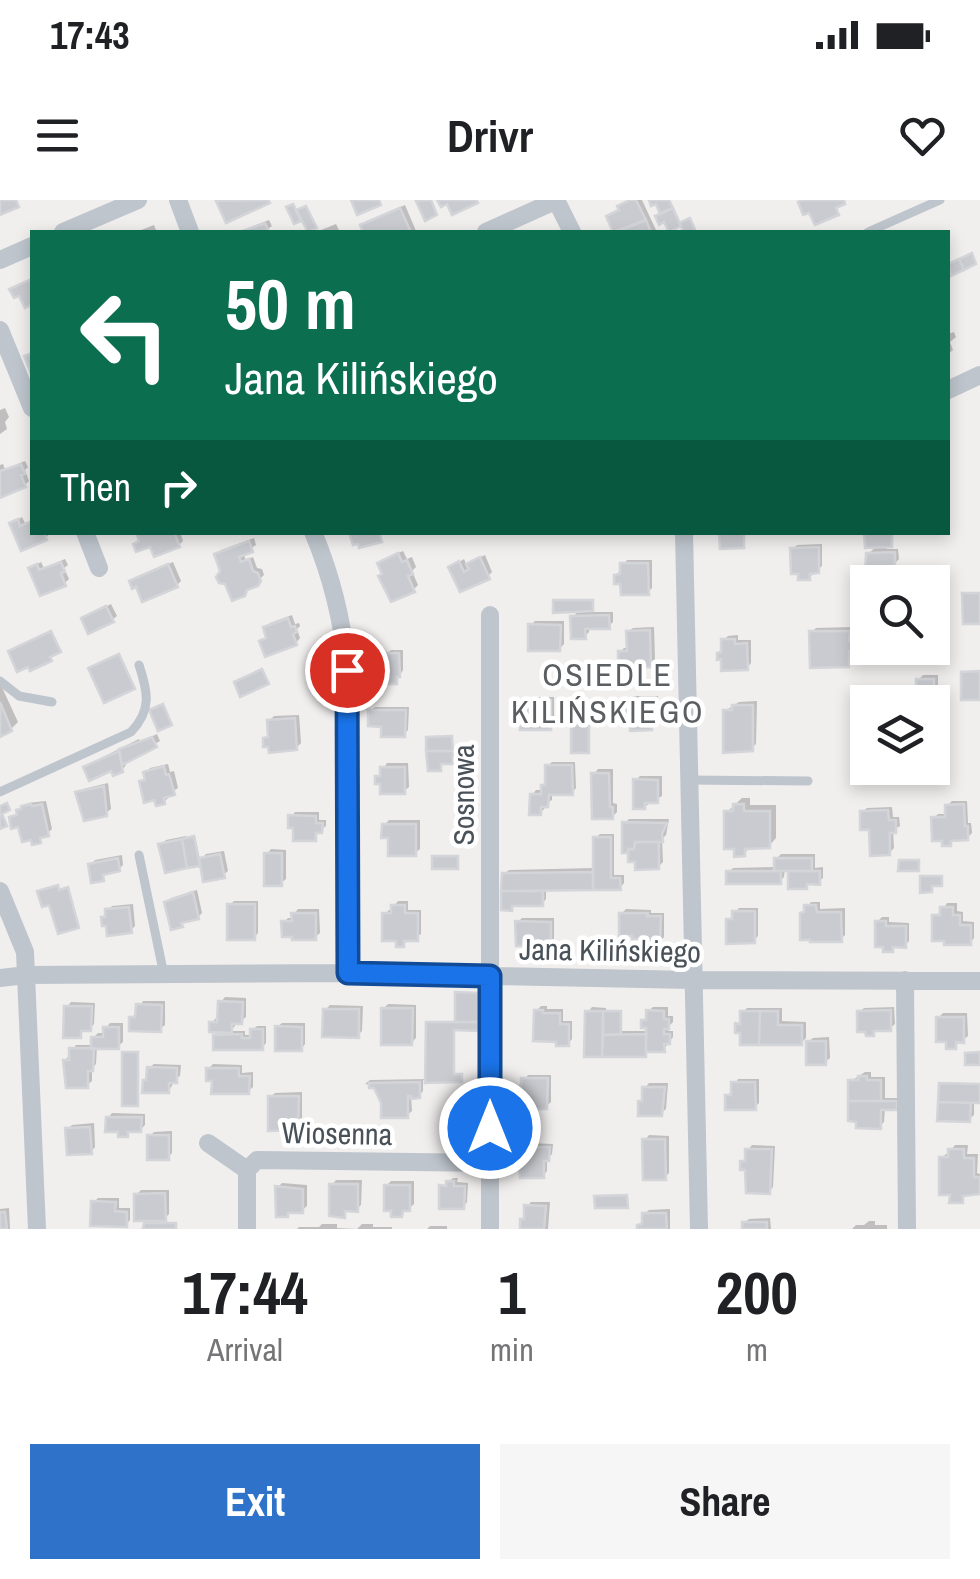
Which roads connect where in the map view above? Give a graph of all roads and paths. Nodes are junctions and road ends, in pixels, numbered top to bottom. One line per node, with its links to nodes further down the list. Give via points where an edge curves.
1 (138, 200): 5 (street)
2 (178, 200): 6 (street)
3 (556, 200): 7 (street); 8 (street)
4 (940, 200): 9 (lane)
5 (68, 230)
6 (189, 230)
7 (490, 230)
8 (571, 230)
9 (872, 230)
10 (30, 247): 11 (street)
11 (0, 260)
12 (0, 330): 15 (street)
13 (980, 375): 14 (street)
14 (950, 389)
15 (30, 403)
16 (86, 535): 19 (street)
17 (314, 535): 29 (street, via 334,593 347,670)
18 (684, 535): 24 (street)
19 (100, 568)
20 (490, 615): 32 (street, Sosnowa)
21 (139, 665): 26 (lane, via 148,690 132,732)
22 (0, 681): 23 (lane, via 20,696)
23 (52, 702)
24 (689, 780): 25 (lane); 34 (street)
25 (808, 781)
26 (0, 792)
27 (139, 855): 30 (lane)
28 (0, 891): 31 (street, via 25,952)
29 (348, 973): 30 (street, Jana Kilińskiego); 32 (street, Jana Kilińskiego)
30 (164, 974): 31 (street, Jana Kilińskiego)
31 (26, 975): 33 (street, Jana Kilińskiego); 40 (street)
32 (490, 976): 34 (street, Jana Kilińskiego); 38 (street, Sosnowa)
33 (0, 978)
34 (692, 980): 35 (street, Jana Kilińskiego); 43 (street)
35 (905, 980): 36 (street, Jana Kilińskiego); 44 (street)
36 (980, 980)
37 (208, 1143): 39 (street)
38 (490, 1163): 39 (street, Wiosenna, via 257,1160); 42 (street, Sosnowa)
39 (246, 1170): 41 (street)
40 (37, 1229)
41 (247, 1229)
42 (490, 1229)
43 (698, 1229)
44 (908, 1229)

